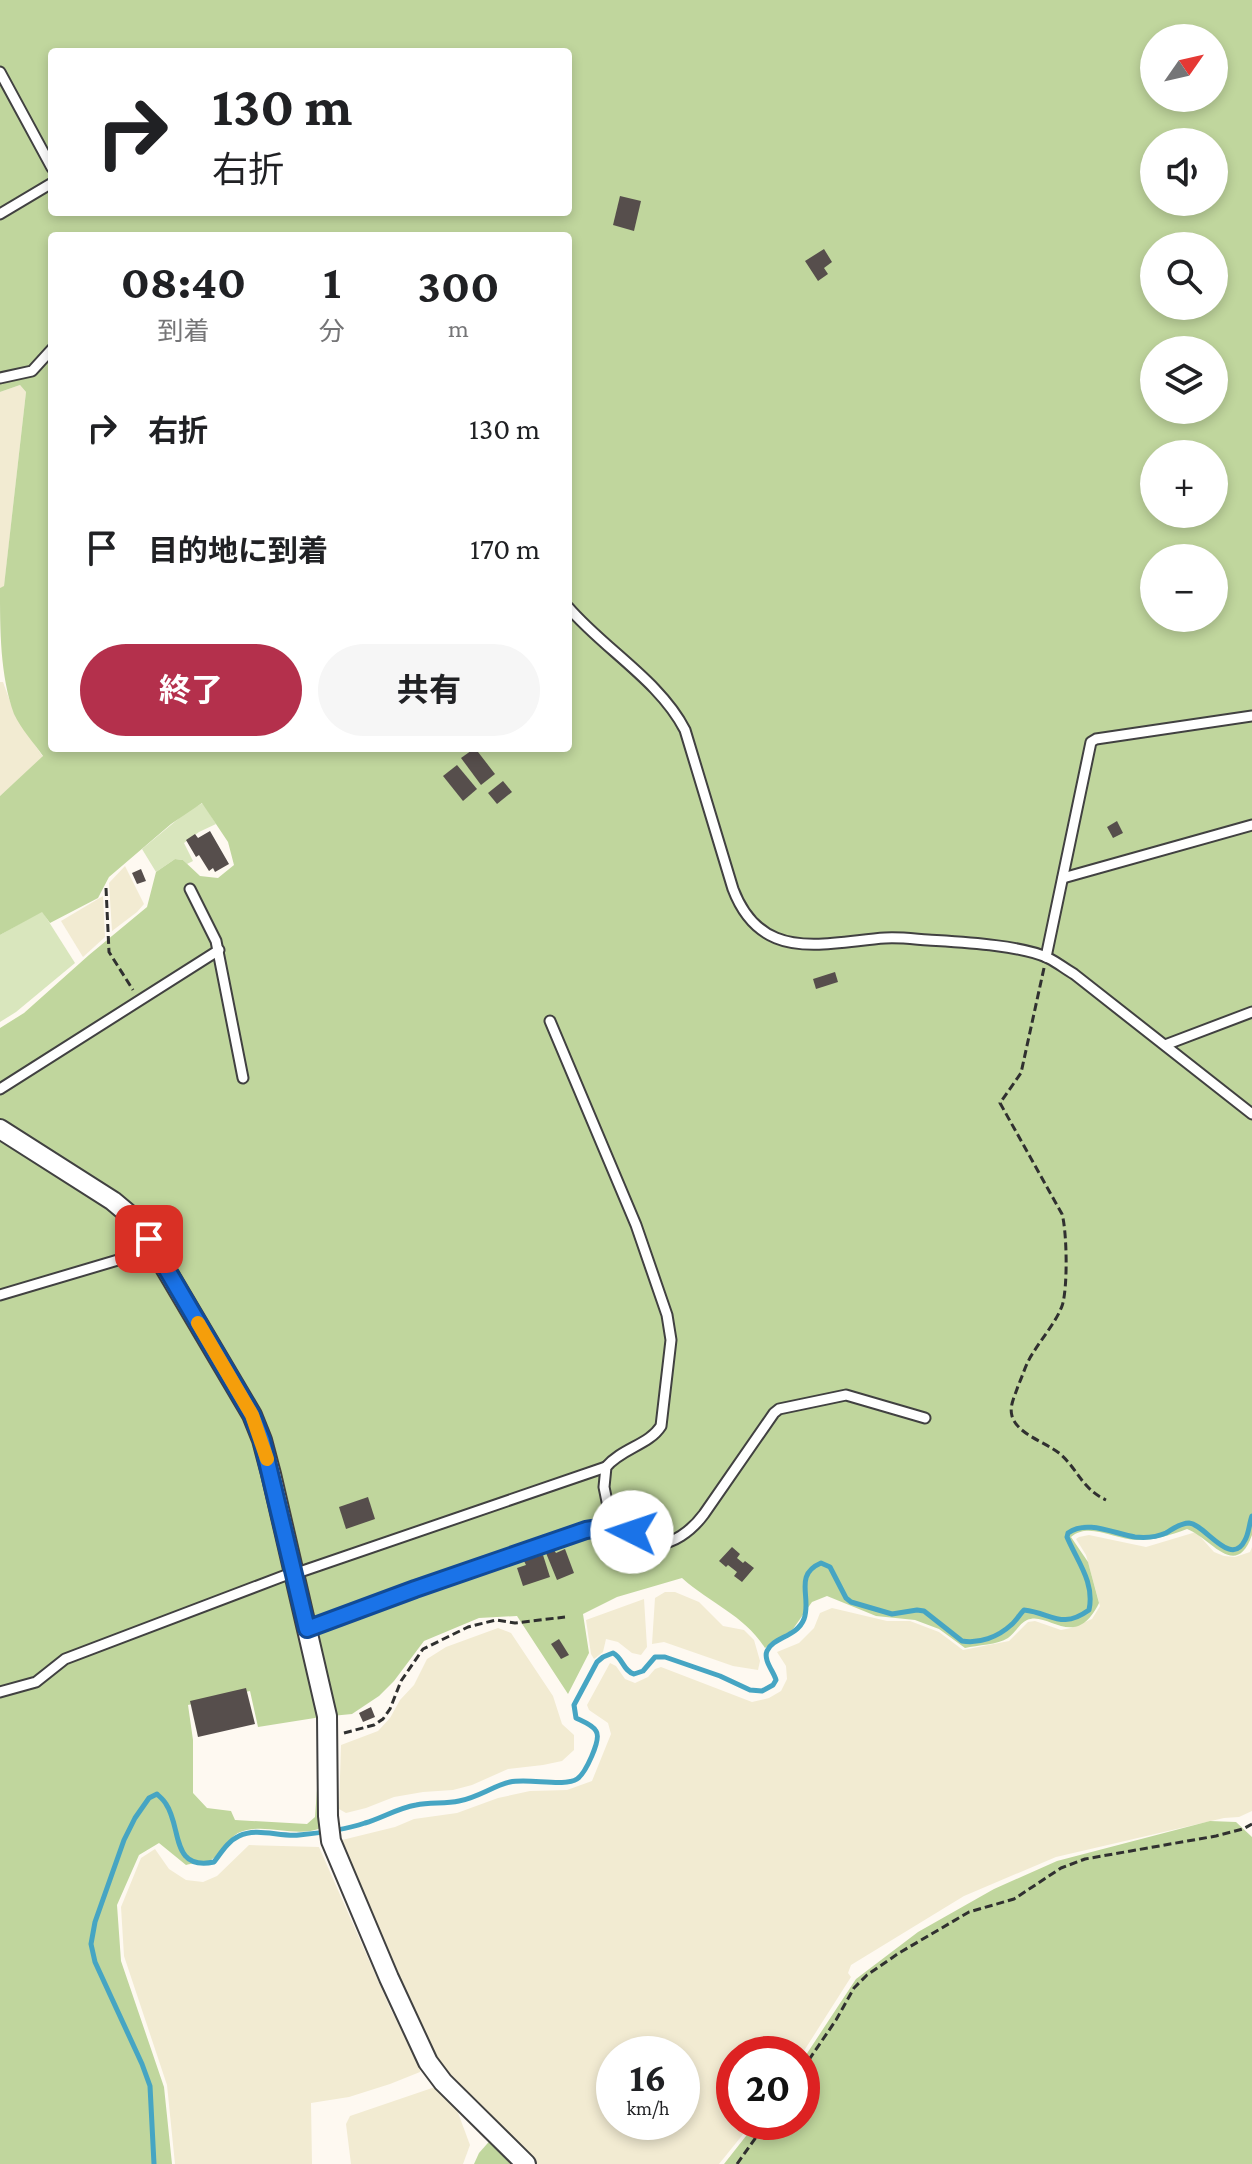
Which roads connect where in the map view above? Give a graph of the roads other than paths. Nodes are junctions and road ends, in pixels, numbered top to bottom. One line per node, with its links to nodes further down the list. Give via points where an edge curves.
1 (0, 72): 2 (lane)
2 (48, 161)
3 (48, 185): 4 (lane)
4 (0, 214)
5 (48, 353): 6 (lane, via 32,371)
6 (0, 378)
7 (572, 611): 13 (lane, via 678,718 733,889 747,917 760,928 776,938 806,944 890,938 968,943)
8 (1252, 716): 10 (lane, via 1091,742)
9 (1252, 825): 10 (lane)
10 (1063, 878): 13 (lane)
11 (190, 889): 12 (lane)
12 (219, 950): 17 (lane); 18 (lane)
13 (1046, 957): 16 (lane)
14 (1252, 1012): 16 (lane)
15 (550, 1021): 24 (lane, via 645,1247 671,1340 661,1426)
16 (1165, 1045): 19 (lane)
17 (243, 1078)
18 (0, 1089)
19 (1252, 1114)
20 (0, 1129): 21 (street, via 113,1201 138,1222)
21 (155, 1249): 22 (lane); 26 (street, via 252,1415)
22 (0, 1295)
23 (925, 1418): 25 (lane, via 846,1395 779,1409 684,1534 649,1543)
24 (606, 1467): 25 (lane, via 604,1487); 26 (lane)
25 (612, 1526): 27 (lane, via 586,1530)
26 (294, 1573): 27 (street); 28 (lane, via 65,1659 36,1682)
27 (307, 1629): 29 (street, via 327,1716 331,1841 428,2062)
28 (0, 1692)
29 (526, 2164)

